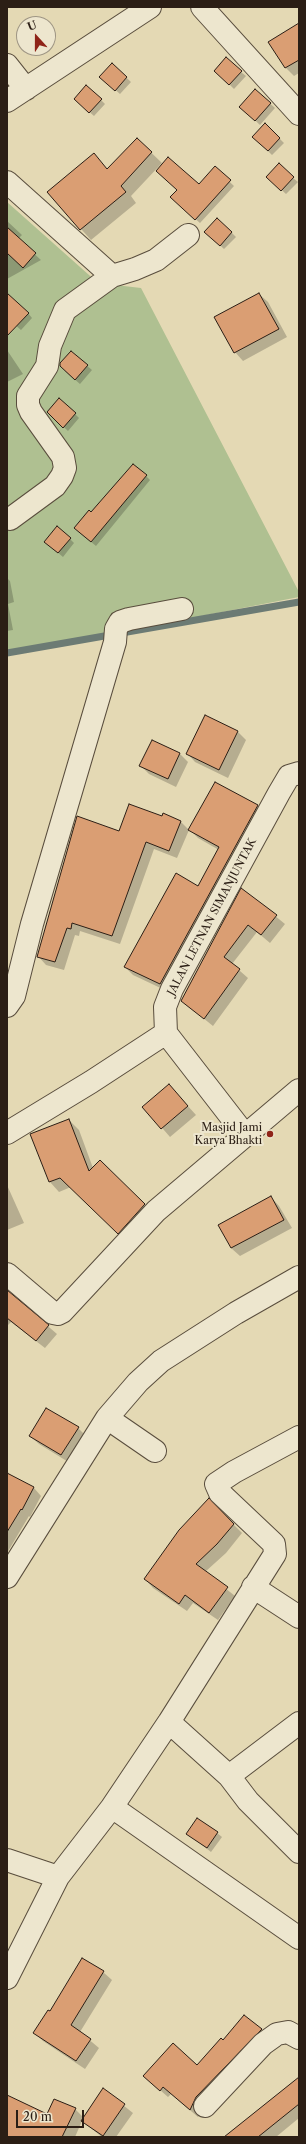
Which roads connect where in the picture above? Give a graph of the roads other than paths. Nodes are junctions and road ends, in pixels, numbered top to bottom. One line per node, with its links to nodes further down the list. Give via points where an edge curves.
1 (150, 7): 4 (street)
2 (202, 7): 6 (street)
3 (7, 65): 4 (street)
4 (26, 89): 5 (street)
5 (7, 101)
6 (299, 114)
7 (7, 182): 9 (street)
8 (188, 235): 9 (street, via 156,260)
9 (112, 276): 10 (street, via 65,310 50,346 47,366 28,396 31,412 63,457 65,468 62,476 55,486)
10 (10, 519)
11 (182, 609): 13 (street, via 120,622 32,924 14,996)
12 (299, 773): 14 (street, JALAN LETNAN SIMANJUNTAK, via 294,773 286,780 172,989 165,1007)
13 (7, 1006)
14 (166, 1033): 16 (street); 17 (street)
15 (299, 1090): 17 (street)
16 (7, 1133)
17 (245, 1135): 18 (street, via 156,1211 62,1312 53,1313)
18 (7, 1274)
19 (299, 1277): 20 (street, via 160,1361)
20 (107, 1418): 22 (street); 23 (street)
21 (299, 1437): 24 (street, via 216,1484 220,1493 274,1544 274,1554)
22 (155, 1451)
23 (7, 1577)
24 (253, 1587): 25 (street); 26 (street)
25 (299, 1617)
26 (169, 1722): 28 (street); 29 (street)
27 (299, 1723): 28 (street)
28 (229, 1776): 30 (street, via 248,1801)
29 (112, 1807): 32 (street); 33 (street)
30 (299, 1852)
31 (7, 1860): 32 (street)
32 (58, 1877): 34 (street)
33 (299, 1938)
34 (7, 1978)
35 (299, 2038): 36 (street, via 288,2032 277,2034)
36 (205, 2106)

